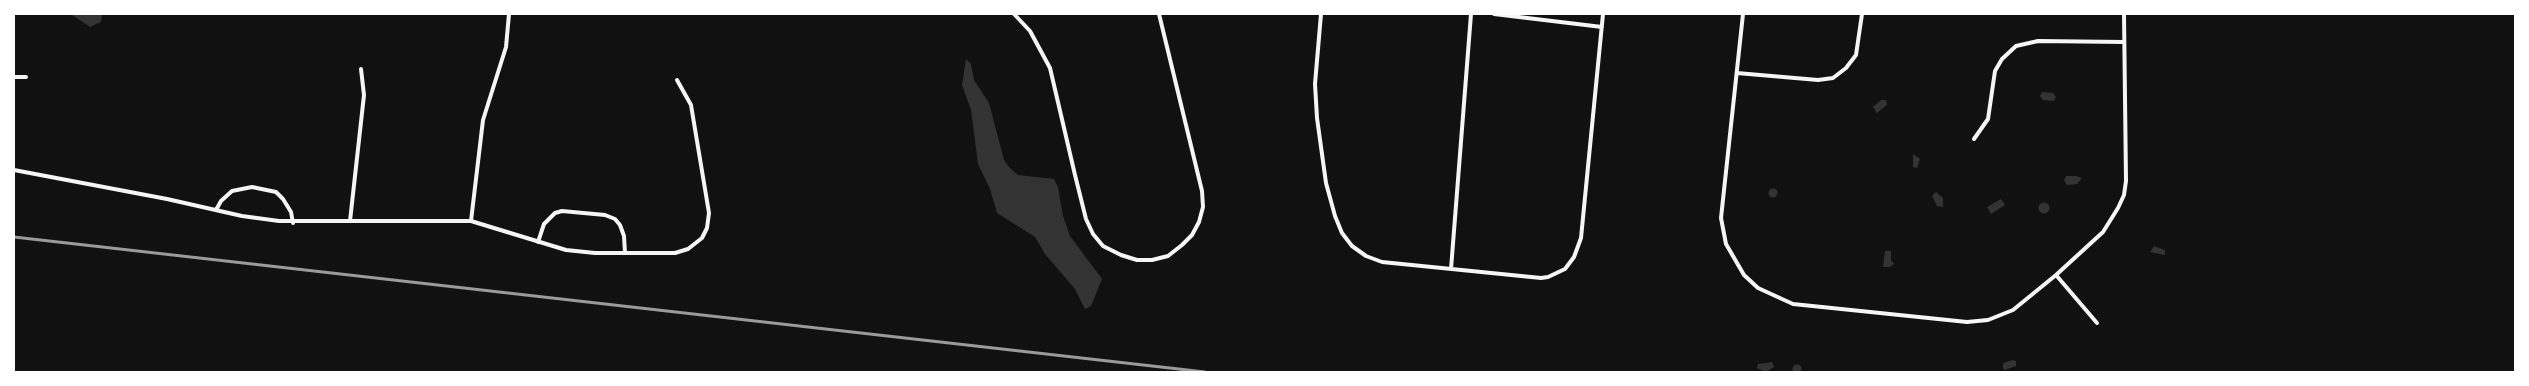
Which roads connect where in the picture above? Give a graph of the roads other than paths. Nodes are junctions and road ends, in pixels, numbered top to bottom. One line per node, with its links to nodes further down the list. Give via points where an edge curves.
1 (509, 14): 22 (street, via 506,47 483,120)
2 (1014, 14): 3 (street, via 1030,31 1050,68 1086,219 1093,234 1104,246 1121,255 1137,260 1152,260 1168,256 1192,235 1203,207 1200,184)
3 (1159, 14)
4 (1321, 14): 26 (street, via 1315,84 1317,118 1326,183 1342,233 1352,246 1366,256 1382,262)
5 (1471, 14): 26 (street)
6 (1494, 14): 11 (street)
7 (1603, 14): 11 (street)
8 (1743, 14): 14 (street)
9 (1862, 14): 14 (street, via 1856,55 1846,68 1833,78 1818,80)
10 (2124, 14): 12 (street)
11 (1602, 28): 26 (street, via 1581,238 1572,260 1561,272 1540,278)
12 (2124, 42): 18 (street, via 2038,41 2016,46 2002,59 1995,72 1988,119); 27 (street, via 2124,195 2103,232)
13 (361, 69): 21 (street, via 364,95)
14 (1737, 73): 27 (street, via 1721,218 1726,244 1733,260 1758,288 1773,297 1799,305 1976,321 2000,317 2013,310)
15 (14, 77): 16 (street)
16 (26, 77)
17 (676, 80): 25 (street, via 691,105 709,213 707,228 702,238 688,249 675,252)
18 (1974, 139)
19 (14, 170): 20 (street)
20 (216, 210): 23 (street); 23 (street, via 232,191 252,186 276,192 291,212)
21 (350, 221): 22 (street); 23 (street)
22 (471, 221): 24 (street)
23 (293, 223)
24 (538, 242): 25 (street, via 566,250); 25 (street, via 544,224 555,213 562,211 605,215 615,219 620,225 624,236)
25 (625, 253)
26 (1451, 269)
27 (2056, 275): 28 (street)
28 (2097, 323)

